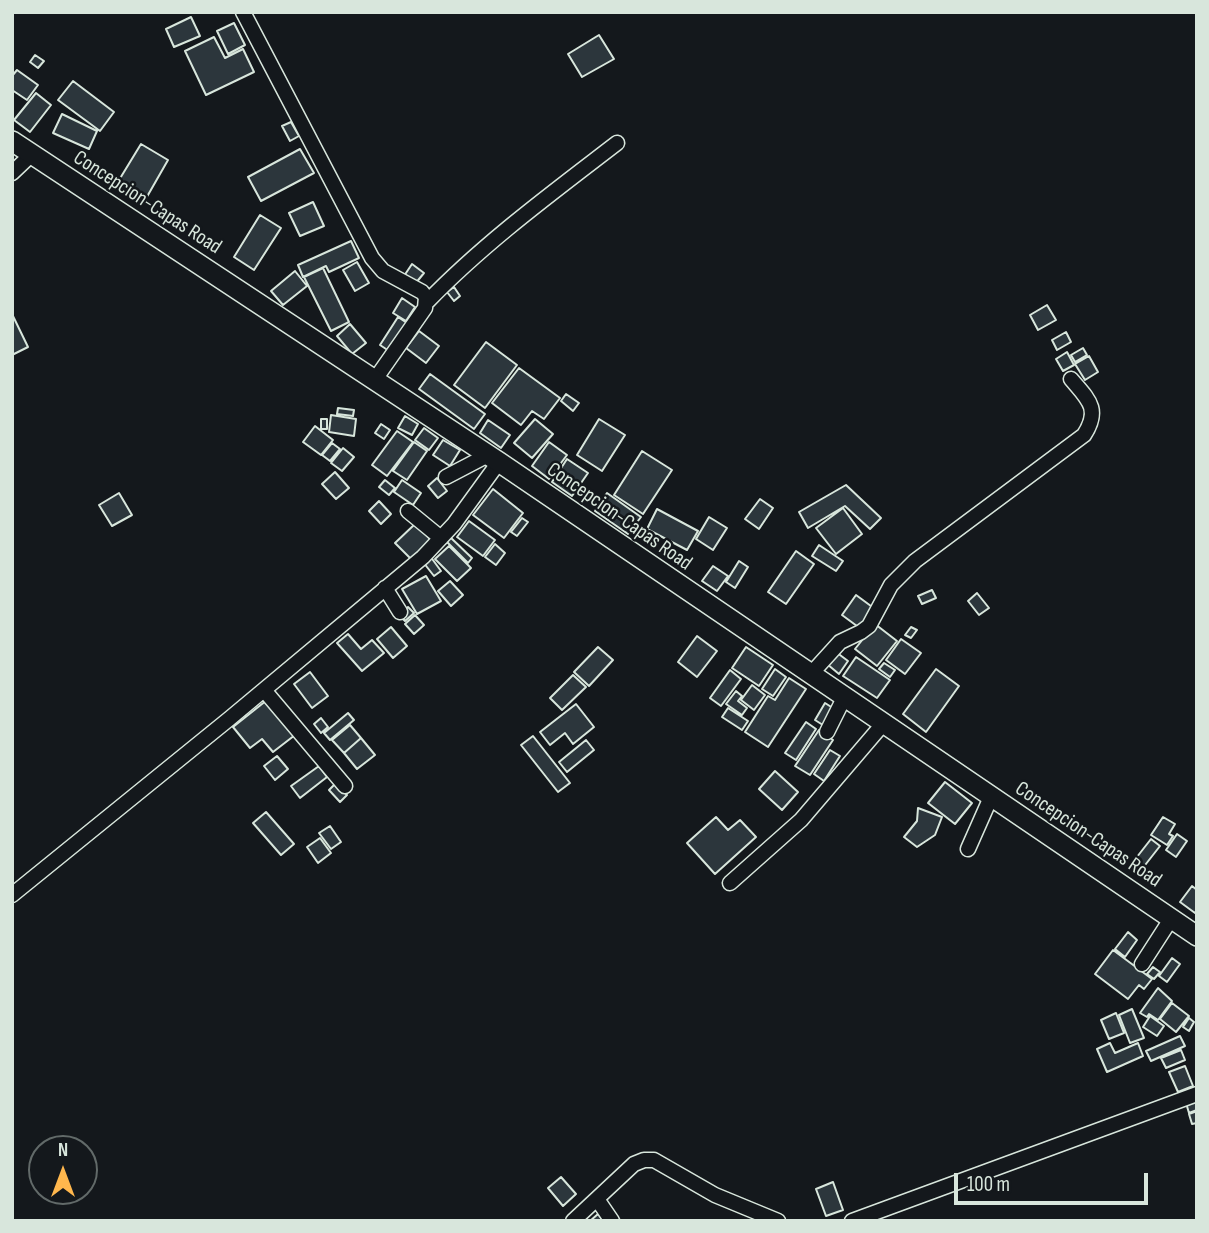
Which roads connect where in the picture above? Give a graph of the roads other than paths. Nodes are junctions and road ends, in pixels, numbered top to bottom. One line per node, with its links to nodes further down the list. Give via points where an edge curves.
1 (243, 12): 6 (street, via 372,258 383,271 422,292)
2 (12, 141): 4 (main road, Concepcion-Capas Road)
3 (617, 143): 6 (street, via 539,203)
4 (32, 154): 5 (street); 8 (main road, Concepcion-Capas Road)
5 (12, 173)
6 (427, 302): 8 (street)
7 (1071, 379): 15 (street, via 1091,402 1092,420 1084,435 915,561 891,585 869,626 840,642)
8 (374, 381): 9 (main road, Concepcion-Capas Road)
9 (494, 458): 10 (street); 12 (street); 15 (main road, Concepcion-Capas Road)
10 (446, 477)
11 (408, 510): 12 (street)
12 (441, 538): 13 (street)
13 (386, 588): 14 (street); 16 (street)
14 (400, 612)
15 (810, 675): 17 (main road, Concepcion-Capas Road)
16 (264, 690): 20 (street); 24 (street)
17 (844, 698): 18 (main road, Concepcion-Capas Road); 19 (street)
18 (883, 724): 21 (main road, Concepcion-Capas Road); 23 (street, via 801,820)
19 (827, 732)
20 (345, 786)
21 (991, 797): 22 (street); 25 (main road, Concepcion-Capas Road)
22 (968, 849)
23 (730, 883)
24 (12, 895)
25 (1171, 919): 26 (main road, Concepcion-Capas Road); 27 (street)
26 (1197, 936)
27 (1142, 964)
28 (1197, 1094): 33 (street)
29 (597, 1199): 30 (street); 31 (street); 32 (street, via 634,1164 654,1160 715,1195)
30 (573, 1221)
31 (612, 1221)
32 (778, 1221)
33 (852, 1221)

